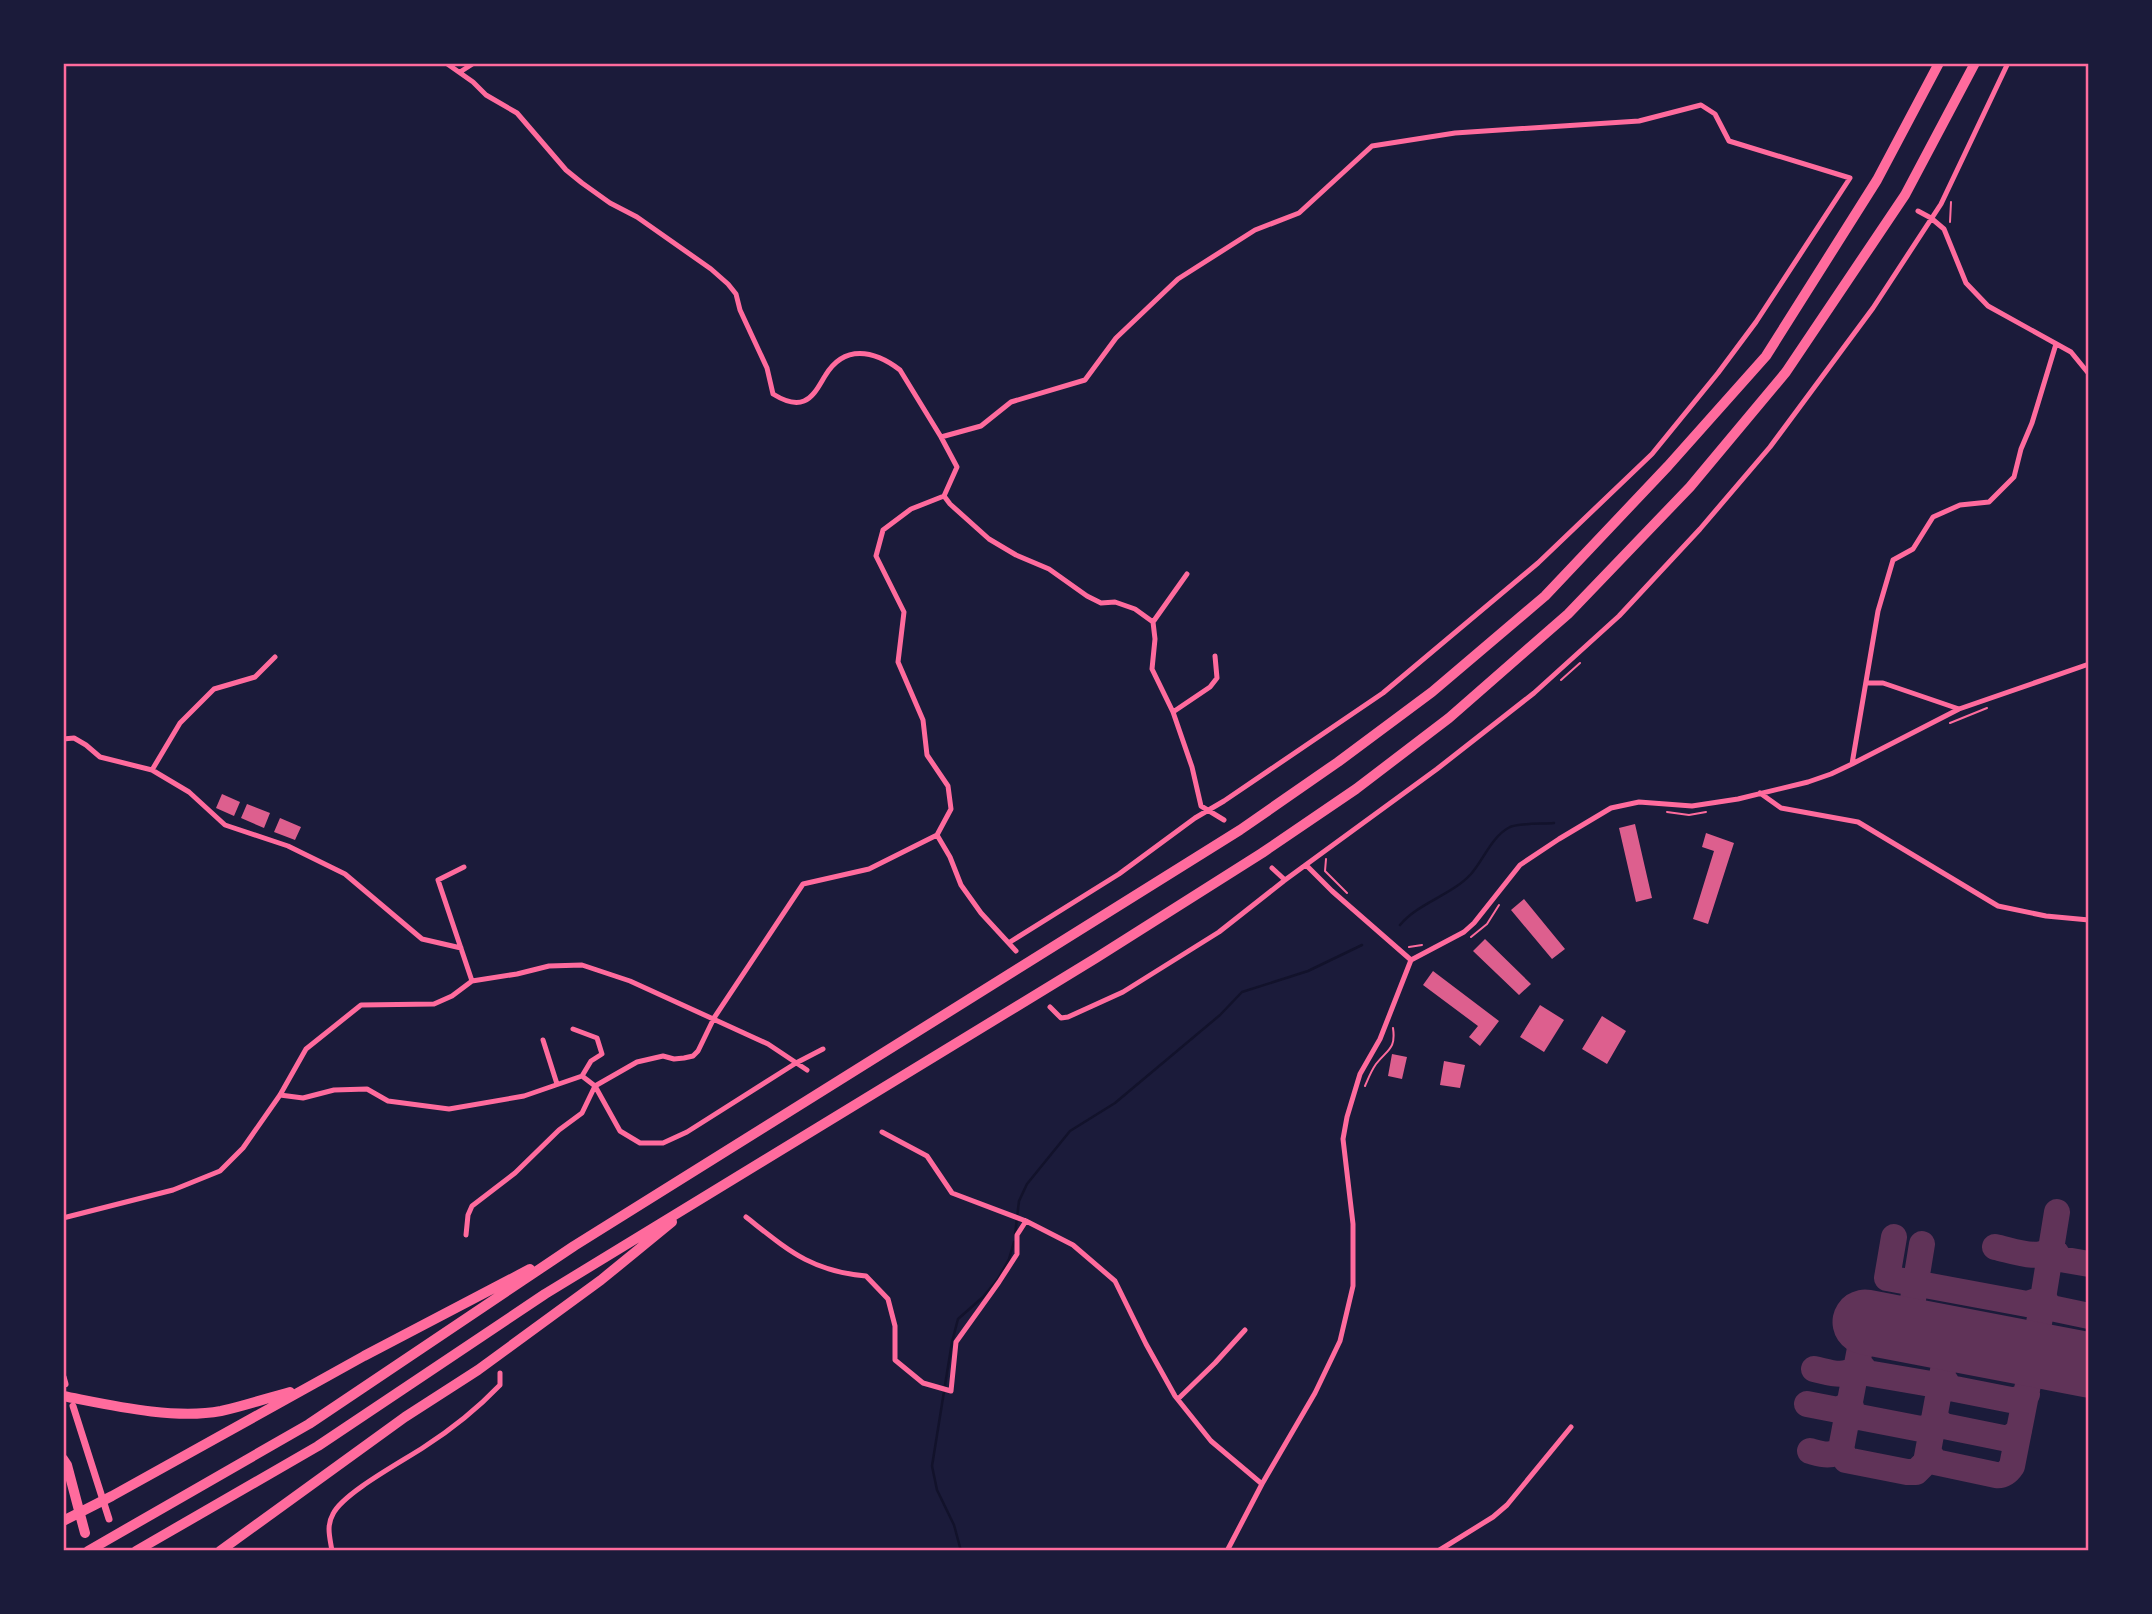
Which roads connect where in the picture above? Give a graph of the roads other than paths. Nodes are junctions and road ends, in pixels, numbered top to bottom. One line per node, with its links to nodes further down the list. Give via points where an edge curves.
1 (446, 63): 6 (street)
2 (474, 63): 6 (street)
3 (1939, 63): 55 (highway, via 1877,180 1766,356 1545,596 1432,692 1240,830)
4 (1975, 63): 50 (highway, via 1895,210 1786,372 1690,487 1568,614 1449,718 1262,853)
5 (2008, 63): 8 (street)
6 (460, 72): 11 (street, via 517,113 582,183 728,284 767,368 772,394 804,401 842,357 863,352 900,370)
7 (1918, 211): 8 (street)
8 (1931, 218): 9 (street, via 1944,229 1966,283 1988,306); 28 (street, via 1874,308 1770,447 1619,616 1534,692)
9 (2056, 344): 10 (street, via 2071,352); 18 (street, via 2014,477 1989,502 1960,505 1933,517 1913,549 1893,560 1878,611)
10 (2089, 374)
11 (942, 437): 12 (street, via 957,467); 25 (street, via 981,426 1012,402 1085,380 1116,338 1178,278 1255,230 1298,213 1372,146 1455,133 1639,121 1701,105 1715,114 1729,141 1850,178 1756,322 1652,454 1538,563 1383,694)
12 (944, 496): 14 (street, via 989,538 1016,555 1049,569 1101,603 1135,609); 27 (street, via 911,509 883,530 876,556 904,612 898,662 923,720 928,755 948,786 951,809)
13 (1187, 574): 14 (street)
14 (1153, 622): 20 (street, via 1152,669)
15 (1215, 656): 20 (street, via 1217,678)
16 (275, 657): 23 (street, via 255,677 214,689 180,723)
17 (2089, 663): 19 (street)
18 (1867, 682): 19 (street, via 1883,683); 22 (street)
19 (1959, 709): 22 (street)
20 (1173, 712): 25 (street, via 1201,806)
21 (63, 739): 23 (street, via 74,738 100,757)
22 (1852, 764): 24 (street, via 1808,782)
23 (152, 770): 34 (street, via 189,792 225,825 288,846 345,874 422,939)
24 (1760, 793): 32 (street, via 1781,808 1858,822 1998,906); 36 (street, via 1692,806 1639,802 1611,808 1520,865 1464,932)
25 (1208, 810): 26 (street); 33 (street, via 1119,874)
26 (1224, 820)
27 (937, 835): 33 (street, via 961,885); 39 (street, via 869,870 803,884)
28 (1306, 865): 31 (street); 36 (street)
29 (464, 867): 34 (street, via 438,880)
30 (1272, 868): 31 (street)
31 (1285, 880): 38 (street, via 1219,932 1123,992 1068,1017 1061,1018)
32 (2089, 920)
33 (1010, 942): 35 (street)
34 (461, 948): 37 (street)
35 (1016, 951)
36 (1411, 960): 64 (street, via 1380,1039 1360,1074 1347,1117 1343,1139 1353,1224 1353,1286 1340,1341)
37 (472, 981): 39 (street, via 549,966 582,965); 48 (street, via 434,1004 361,1005 306,1049)
38 (1050, 1007)
39 (714, 1018): 43 (street); 47 (street, via 693,1056 637,1062)
40 (573, 1029): 45 (street, via 597,1038 602,1054)
41 (543, 1040): 46 (street)
42 (823, 1049): 43 (street)
43 (796, 1063): 44 (street); 47 (street, via 663,1143 640,1143 620,1132)
44 (807, 1070)
45 (582, 1076): 46 (street); 47 (street)
46 (557, 1084): 48 (street, via 524,1096 449,1109 388,1101 367,1089 334,1090 303,1098)
47 (595, 1086): 54 (street, via 582,1113 472,1206)
48 (280, 1095): 52 (street, via 243,1148 220,1171 173,1190)
49 (882, 1132): 53 (street, via 928,1156 952,1193)
50 (702, 1197): 69 (highway, via 545,1294 318,1446); 70 (highway, via 601,1280)
51 (746, 1217): 53 (street, via 811,1264 866,1276 888,1299 895,1326 895,1360 923,1383 951,1391 956,1342 1017,1254 1017,1235)
52 (63, 1218)
53 (1026, 1221): 60 (street, via 1073,1245 1115,1281)
54 (466, 1235)
55 (574, 1246): 58 (highway); 68 (highway, via 309,1424)
56 (1245, 1330): 60 (street)
57 (500, 1373): 71 (street, via 500,1385 472,1412 334,1511 329,1530)
58 (307, 1387): 59 (highway, via 219,1411 182,1413); 66 (highway)
59 (63, 1396)
60 (1178, 1399): 64 (street, via 1211,1441)
61 (73, 1406): 65 (street)
62 (1571, 1427): 73 (street, via 1507,1505)
63 (63, 1459): 67 (highway)
64 (1262, 1484): 72 (street)
65 (109, 1519)
66 (63, 1521)
67 (85, 1533)
68 (88, 1551)
69 (136, 1551)
70 (220, 1551)
71 (332, 1551)
72 (1227, 1551)
73 (1438, 1551)

